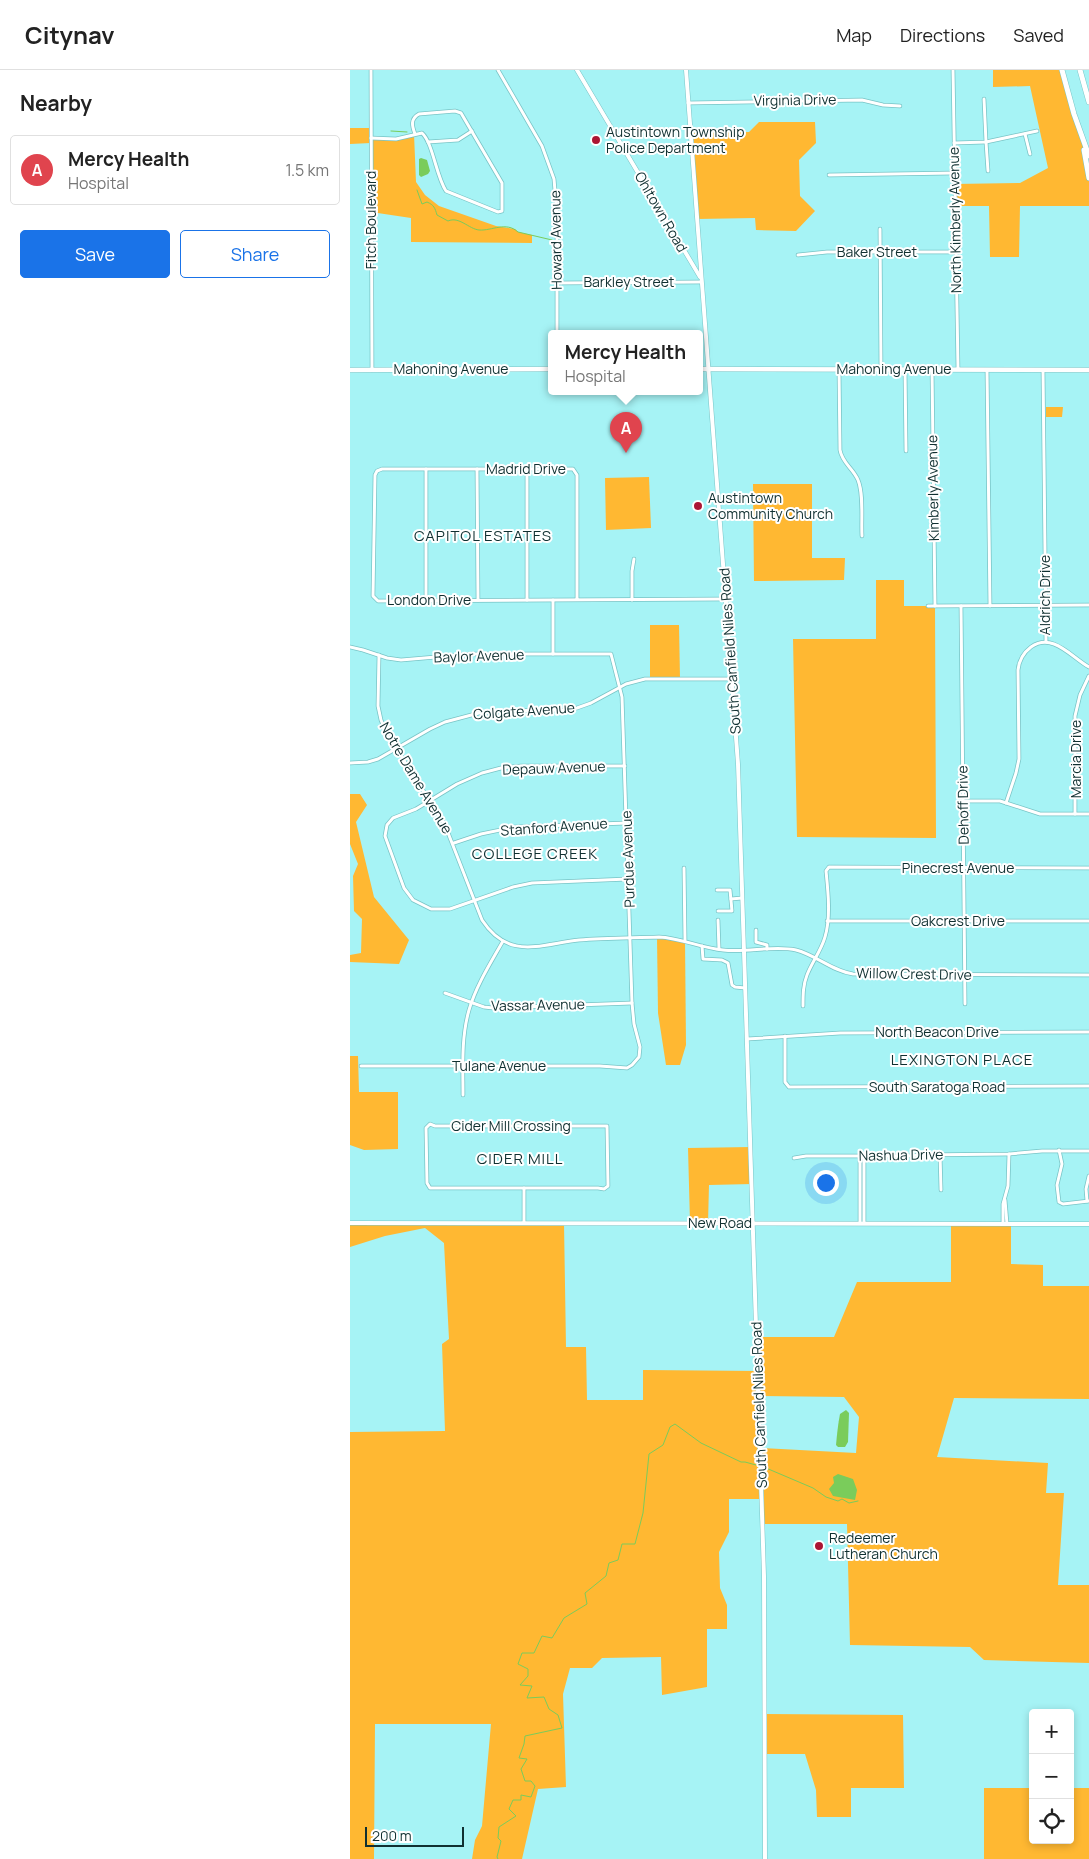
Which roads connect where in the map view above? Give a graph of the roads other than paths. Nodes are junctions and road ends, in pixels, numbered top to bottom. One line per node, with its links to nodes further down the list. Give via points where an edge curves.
1 (371, 70): 16 (street, Fitch Boulevard)
2 (498, 70): 32 (street, Howard Avenue, via 551,167 556,192)
3 (577, 70): 31 (main road, Ohltown Road)
4 (686, 70): 10 (main road, South Canfield Niles Road)
5 (953, 70): 19 (street, North Kimberly Avenue)
6 (1062, 70): 20 (highway)
7 (1080, 70): 9 (highway)
8 (984, 99): 18 (street)
9 (1089, 102)
10 (688, 103): 11 (street, Virginia Drive, via 862,100); 31 (main road, South Canfield Niles Road)
11 (900, 106)
12 (472, 131): 14 (street, via 461,113 455,111 416,115 412,124); 17 (street, via 458,140); 17 (street, via 502,183 503,206 500,212 446,191)
13 (1037, 131): 15 (street)
14 (415, 134): 16 (street, via 396,139); 17 (street, via 422,133)
15 (1025, 134): 18 (street); 21 (street)
16 (371, 138): 43 (street, Fitch Boulevard)
17 (428, 142)
18 (986, 142): 19 (street); 23 (street)
19 (954, 143): 24 (street, North Kimberly Avenue)
20 (1084, 144): 22 (highway); 26 (highway)
21 (1030, 154)
22 (1089, 156)
23 (988, 171)
24 (954, 173): 25 (street); 29 (street, North Kimberly Avenue)
25 (829, 175)
26 (1089, 178)
27 (880, 229): 28 (street)
28 (879, 252): 29 (street, Baker Street); 30 (street, Baker Street); 38 (street)
29 (956, 252): 41 (street, North Kimberly Avenue)
30 (798, 255)
31 (701, 279): 32 (street, Barkley Street); 36 (main road, South Canfield Niles Road)
32 (557, 283): 33 (street, Howard Avenue)
33 (557, 330)
34 (548, 369): 43 (main road, Mahoning Avenue)
35 (703, 369): 36 (main road, Mahoning Avenue)
36 (708, 369): 37 (main road, Mahoning Avenue); 54 (main road, South Canfield Niles Road)
37 (839, 369): 38 (main road, Mahoning Avenue); 52 (street, via 840,450 860,484)
38 (881, 369): 39 (main road, Mahoning Avenue)
39 (905, 369): 40 (main road, Mahoning Avenue); 47 (street)
40 (932, 369): 41 (main road, Mahoning Avenue); 64 (street, Kimberly Avenue)
41 (958, 369): 44 (main road, Mahoning Avenue)
42 (350, 370): 43 (main road, Mahoning Avenue)
43 (372, 370)
44 (988, 370): 45 (main road, Mahoning Avenue); 66 (street)
45 (1043, 370): 46 (main road, Mahoning Avenue); 61 (street, Aldrich Drive)
46 (1089, 370)
47 (906, 451)
48 (426, 469): 49 (street, Madrid Drive); 51 (street, Madrid Drive); 55 (street)
49 (478, 469): 50 (street, Madrid Drive); 56 (street)
50 (527, 469): 57 (street); 59 (street, Madrid Drive, via 571,469 576,473)
51 (377, 471): 55 (street, London Drive, via 373,597 378,600)
52 (862, 536)
53 (634, 559): 60 (street)
54 (726, 599): 60 (street, London Drive); 74 (main road, South Canfield Niles Road)
55 (426, 600): 56 (street, London Drive)
56 (478, 600): 57 (street, London Drive)
57 (528, 600): 58 (street, London Drive)
58 (553, 600): 59 (street, London Drive); 69 (street)
59 (577, 600): 60 (street, London Drive)
60 (632, 600)
61 (1045, 605): 62 (street); 66 (street); 67 (street, Aldrich Drive)
62 (1089, 605)
63 (928, 606): 64 (street)
64 (934, 606): 65 (street)
65 (961, 606): 66 (street); 80 (street, Dehoff Drive)
66 (990, 606)
67 (1046, 642): 72 (street, via 1060,646); 81 (street, Aldrich Drive, via 1027,650 1019,664 1019,759)
68 (350, 647): 71 (street, Baylor Avenue)
69 (553, 654): 70 (street, Baylor Avenue); 71 (street, Baylor Avenue, via 471,654 401,660)
70 (611, 654): 75 (street, Purdue Avenue)
71 (379, 655): 76 (street, Notre Dame Avenue, via 379,712 384,728)
72 (1089, 667)
73 (1089, 676): 82 (street, Marcia Drive, via 1075,716)
74 (732, 679): 75 (street, Colgate Avenue, via 645,679); 91 (main road, South Canfield Niles Road)
75 (620, 687): 76 (street, Colgate Avenue, via 571,710 499,711 464,716 430,729); 78 (street, Purdue Avenue)
76 (397, 748): 77 (street, Colgate Avenue, via 373,761); 79 (street, Notre Dame Avenue)
77 (350, 763)
78 (625, 766): 79 (street, Depauw Avenue, via 501,768 467,778); 84 (street, Purdue Avenue)
79 (430, 800): 85 (street, Notre Dame Avenue); 93 (street, Depauw Avenue, via 393,818 386,829 386,840 404,888 413,900 431,909 450,909)
80 (964, 801): 81 (street); 87 (street, Dehoff Drive)
81 (1006, 803): 82 (street, via 1040,814)
82 (1075, 814): 83 (street)
83 (1089, 814)
84 (626, 823): 85 (street, Stanford Avenue, via 515,828); 89 (street, Purdue Avenue)
85 (454, 843): 93 (street, Notre Dame Avenue)
86 (684, 868): 101 (street)
87 (964, 868): 88 (street, Pinecrest Avenue); 96 (street, Pinecrest Avenue, via 828,868); 97 (street, Dehoff Drive)
88 (1089, 868)
89 (628, 879): 93 (street, Depauw Avenue, via 532,883); 100 (street, Purdue Avenue)
90 (717, 890): 92 (street, via 730,890)
91 (742, 898): 92 (street); 106 (main road, South Canfield Niles Road)
92 (731, 899): 94 (street, via 732,911)
93 (474, 901): 102 (street, Notre Dame Avenue, via 486,926)
94 (718, 911)
95 (718, 920): 104 (street)
96 (827, 921): 97 (street, Oakcrest Drive); 107 (street, via 824,940)
97 (964, 921): 98 (street, Oakcrest Drive); 108 (street, Dehoff Drive)
98 (1089, 921)
99 (756, 930): 105 (street, via 756,942 767,945)
100 (630, 938): 101 (street, Notre Dame Avenue); 102 (street, Notre Dame Avenue, via 578,940 532,948); 113 (street, Purdue Avenue)
101 (685, 940): 103 (street, Notre Dame Avenue)
102 (503, 941): 112 (street)
103 (702, 946): 104 (street, Notre Dame Avenue); 110 (street, via 703,959 728,963 732,985)
104 (719, 949): 106 (street, Notre Dame Avenue)
105 (767, 949): 106 (street, Willow Crest Drive); 107 (street, Willow Crest Drive, via 792,950)
106 (744, 950): 110 (main road, South Canfield Niles Road)
107 (815, 959): 108 (street, Willow Crest Drive, via 853,974); 115 (street, via 805,982)
108 (965, 975): 109 (street, Willow Crest Drive); 114 (street, Dehoff Drive)
109 (1089, 975)
110 (745, 988): 118 (main road, South Canfield Niles Road)
111 (445, 993): 112 (street, Vassar Avenue)
112 (472, 1002): 113 (street, Vassar Avenue, via 493,1008); 121 (street, via 464,1037)
113 (632, 1003): 119 (street, Purdue Avenue, via 640,1050)
114 (965, 1004)
115 (803, 1006)
116 (1089, 1032): 117 (street, North Beacon Drive, via 840,1032)
117 (785, 1036): 118 (street, North Beacon Drive); 122 (street, South Saratoga Road, via 786,1085 789,1087)
118 (747, 1039): 136 (main road, South Canfield Niles Road)
119 (635, 1062): 121 (street, Tulane Avenue, via 620,1068)
120 (362, 1066): 121 (street, Tulane Avenue)
121 (463, 1066): 123 (street)
122 (1089, 1086)
123 (463, 1095)
124 (1060, 1150): 125 (street, Nashua Drive); 127 (street, Nashua Drive); 133 (street, via 1059,1202)
125 (1089, 1152)
126 (940, 1154): 127 (street, Nashua Drive); 128 (street, Nashua Drive); 132 (street)
127 (1009, 1154): 138 (street)
128 (862, 1156): 129 (street, Nashua Drive); 137 (street)
129 (794, 1158)
130 (1089, 1176): 133 (street)
131 (524, 1188): 131 (street, Cider Mill Crossing, via 430,1188 427,1183 426,1127 430,1124 608,1126 606,1189); 135 (street)
132 (941, 1190)
133 (1088, 1201)
134 (350, 1223): 135 (main road, New Road)
135 (524, 1223): 136 (main road, New Road)
136 (754, 1223): 137 (main road, New Road); 140 (main road, South Canfield Niles Road, via 764,1576)
137 (862, 1224): 138 (main road, New Road)
138 (1005, 1224): 139 (main road, New Road)
139 (1089, 1224)
140 (765, 1859)

